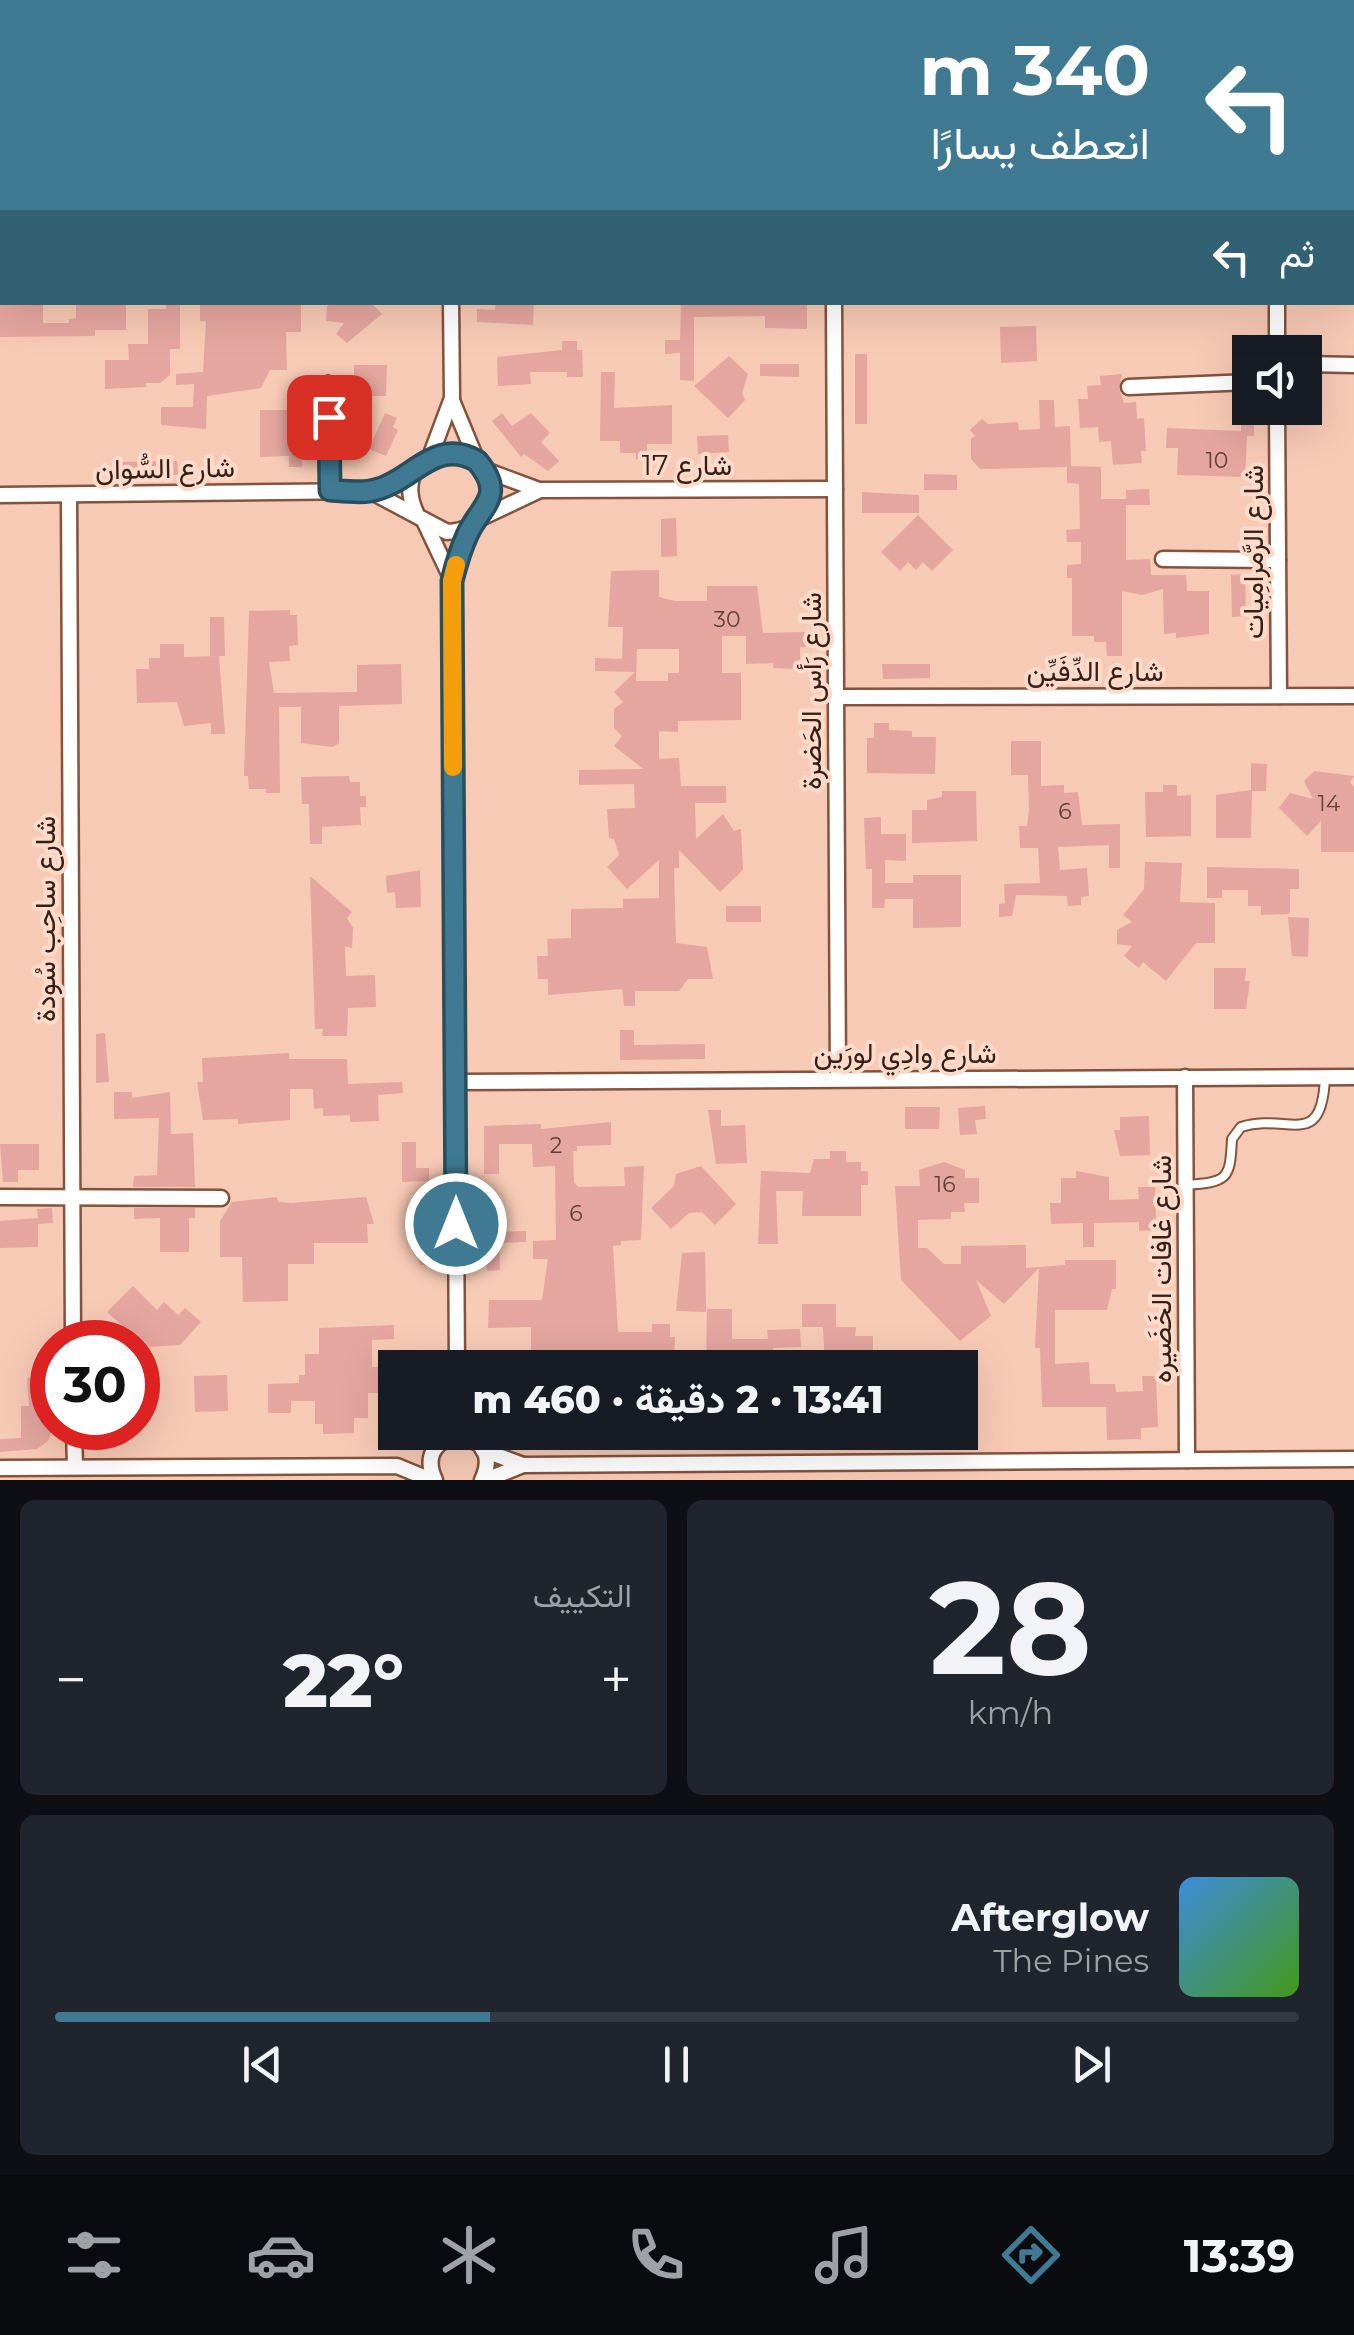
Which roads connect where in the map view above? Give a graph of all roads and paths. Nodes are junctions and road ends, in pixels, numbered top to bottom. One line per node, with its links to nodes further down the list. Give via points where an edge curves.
1 (451, 305): 10 (street)
2 (834, 305): 15 (street, شارع رَأس الحَضرة)
3 (1277, 305): 4 (street)
4 (1277, 335)
5 (1322, 364): 6 (street)
6 (1354, 364)
7 (328, 380): 16 (lane)
8 (1232, 383): 9 (street)
9 (1129, 387)
10 (452, 398): 12 (street); 13 (street)
11 (1277, 425): 24 (street, شارع الرَّمرامِيات)
12 (430, 457): 13 (street, via 454,452); 14 (street)
13 (481, 465): 17 (street, شارع 17); 22 (street, via 490,489)
14 (416, 470): 18 (street, شارع السُّوان); 21 (street, via 410,494)
15 (835, 489): 17 (street, شارع 17); 28 (street, شارع رَأس الحَضرة)
16 (330, 490): 18 (street, شارع السُّوان); 20 (street, شارع السُّوان)
17 (539, 490): 22 (street, شارع 17)
18 (370, 491): 21 (street, شارع السُّوان)
19 (0, 495): 20 (street, شارع السُّوان)
20 (68, 495): 36 (street, شارع ساحِب سُودة)
21 (421, 519): 22 (street, via 446,532); 25 (street)
22 (476, 523): 25 (street)
23 (1162, 559): 24 (street)
24 (1278, 560): 26 (street, شارع الرَّمرامِيات)
25 (452, 581): 33 (street)
26 (1280, 696): 27 (street, شارع الدِّفَيِّن); 28 (street, شارع الدِّفَيِّن)
27 (1354, 696)
28 (837, 697): 32 (street, شارع رَأس الحَضرة)
29 (1186, 1077): 30 (street, شارع وادِي لورَين); 32 (street, شارع وادِي لورَين); 34 (street, شارع غافات الخَضَيره)
30 (1324, 1077): 31 (street, شارع وادِي لورَين); 34 (lane, via 1324,1106 1314,1120 1241,1127 1232,1139 1226,1175)
31 (1354, 1077)
32 (838, 1079): 33 (street, شارع وادِي لورَين)
33 (456, 1082): 39 (street)
34 (1185, 1185): 46 (street, شارع غافات الخَضَيره)
35 (0, 1196): 36 (street)
36 (72, 1197): 37 (street); 38 (street, شارع ساحِب سُودة)
37 (221, 1198)
38 (74, 1320)
39 (457, 1350)
40 (75, 1450): 49 (street)
41 (425, 1450): 48 (street)
42 (436, 1450): 51 (street)
43 (480, 1450): 52 (street)
44 (493, 1450): 47 (street)
45 (1354, 1459): 46 (street)
46 (1187, 1460): 47 (street)
47 (523, 1465): 52 (street)
48 (397, 1466): 49 (street); 51 (street)
49 (75, 1467): 50 (street)
50 (0, 1468)
51 (433, 1480)
52 (484, 1480)

